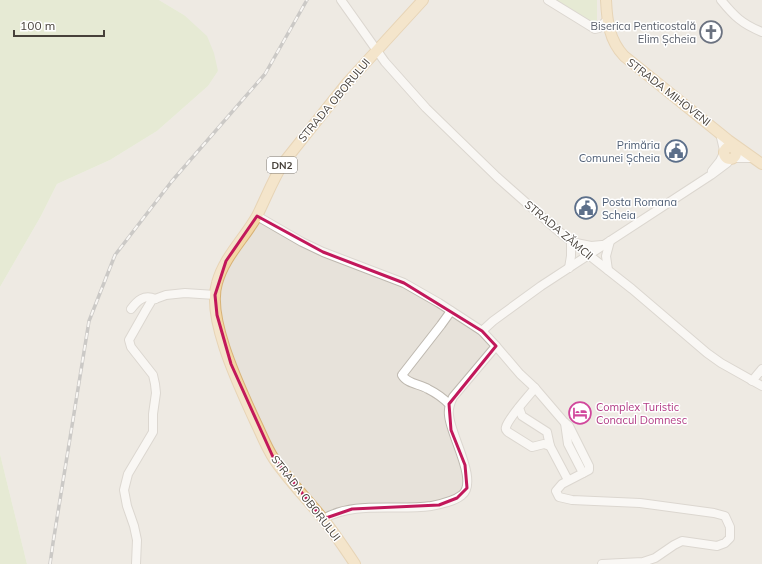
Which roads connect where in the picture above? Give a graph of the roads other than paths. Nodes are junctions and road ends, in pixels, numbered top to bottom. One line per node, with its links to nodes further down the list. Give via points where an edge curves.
1 (341, 0): 8 (street, STRADA ZĂMCII)
2 (423, 0): 8 (main road, STRADA OBORULUI / DN2)
3 (548, 0): 6 (street, via 595,29 600,28)
4 (606, 0): 6 (main road, STRADA MIHOVENI)
5 (721, 0): 7 (street, via 737,19)
6 (607, 20): 9 (main road, STRADA MIHOVENI, via 617,49 720,133)
7 (762, 32)
8 (376, 50): 11 (main road, STRADA OBORULUI / DN2, via 284,162); 12 (street, STRADA ZĂMCII, via 448,130 497,177)
9 (730, 152): 10 (main road, STRADA MIHOVENI, via 753,158); 13 (street, via 707,178)
10 (762, 164)
11 (257, 216): 17 (main road, STRADA OBORULUI / DN2, via 226,261 216,284); 20 (street, via 323,252 404,283)
12 (572, 242): 13 (street, via 591,246); 14 (street, STRADA ZĂMCII); 15 (street)
13 (606, 243): 14 (street); 16 (street)
14 (589, 255): 15 (street); 16 (street, STRADA ZĂMCII)
15 (569, 268): 21 (street)
16 (608, 270): 24 (street, STRADA ZĂMCII, via 707,353)
17 (215, 295): 18 (street, via 185,293); 31 (main road, STRADA OBORULUI / DN2, via 218,322 231,364 269,449 288,478)
18 (155, 299): 19 (street, via 145,297); 32 (street, via 129,340 131,347 153,375 156,393 152,432 128,474 124,490 137,540)
19 (131, 309)
20 (451, 311): 21 (street); 27 (street, via 402,375 404,379 427,388)
21 (482, 331): 22 (street)
22 (496, 346): 26 (street); 27 (street)
23 (762, 369): 24 (street)
24 (752, 381): 25 (street, STRADA ZĂMCII)
25 (762, 386)
26 (535, 388): 28 (street); 30 (street, via 565,424 568,444 586,471)
27 (449, 404): 31 (street, via 451,430 468,476 467,488 463,494 449,502 413,508 352,509)
28 (519, 408): 29 (street, via 522,416 545,430); 29 (street, via 506,427 507,431 532,447 544,444)
29 (550, 446): 30 (street)
30 (568, 480): 34 (street, via 559,486 556,494 559,497 572,500 640,503 714,513 725,516 730,523 730,538 722,545 682,541 650,561)
31 (323, 519): 33 (main road, STRADA OBORULUI / DN2)
32 (136, 564)
33 (355, 564)
34 (602, 564)

